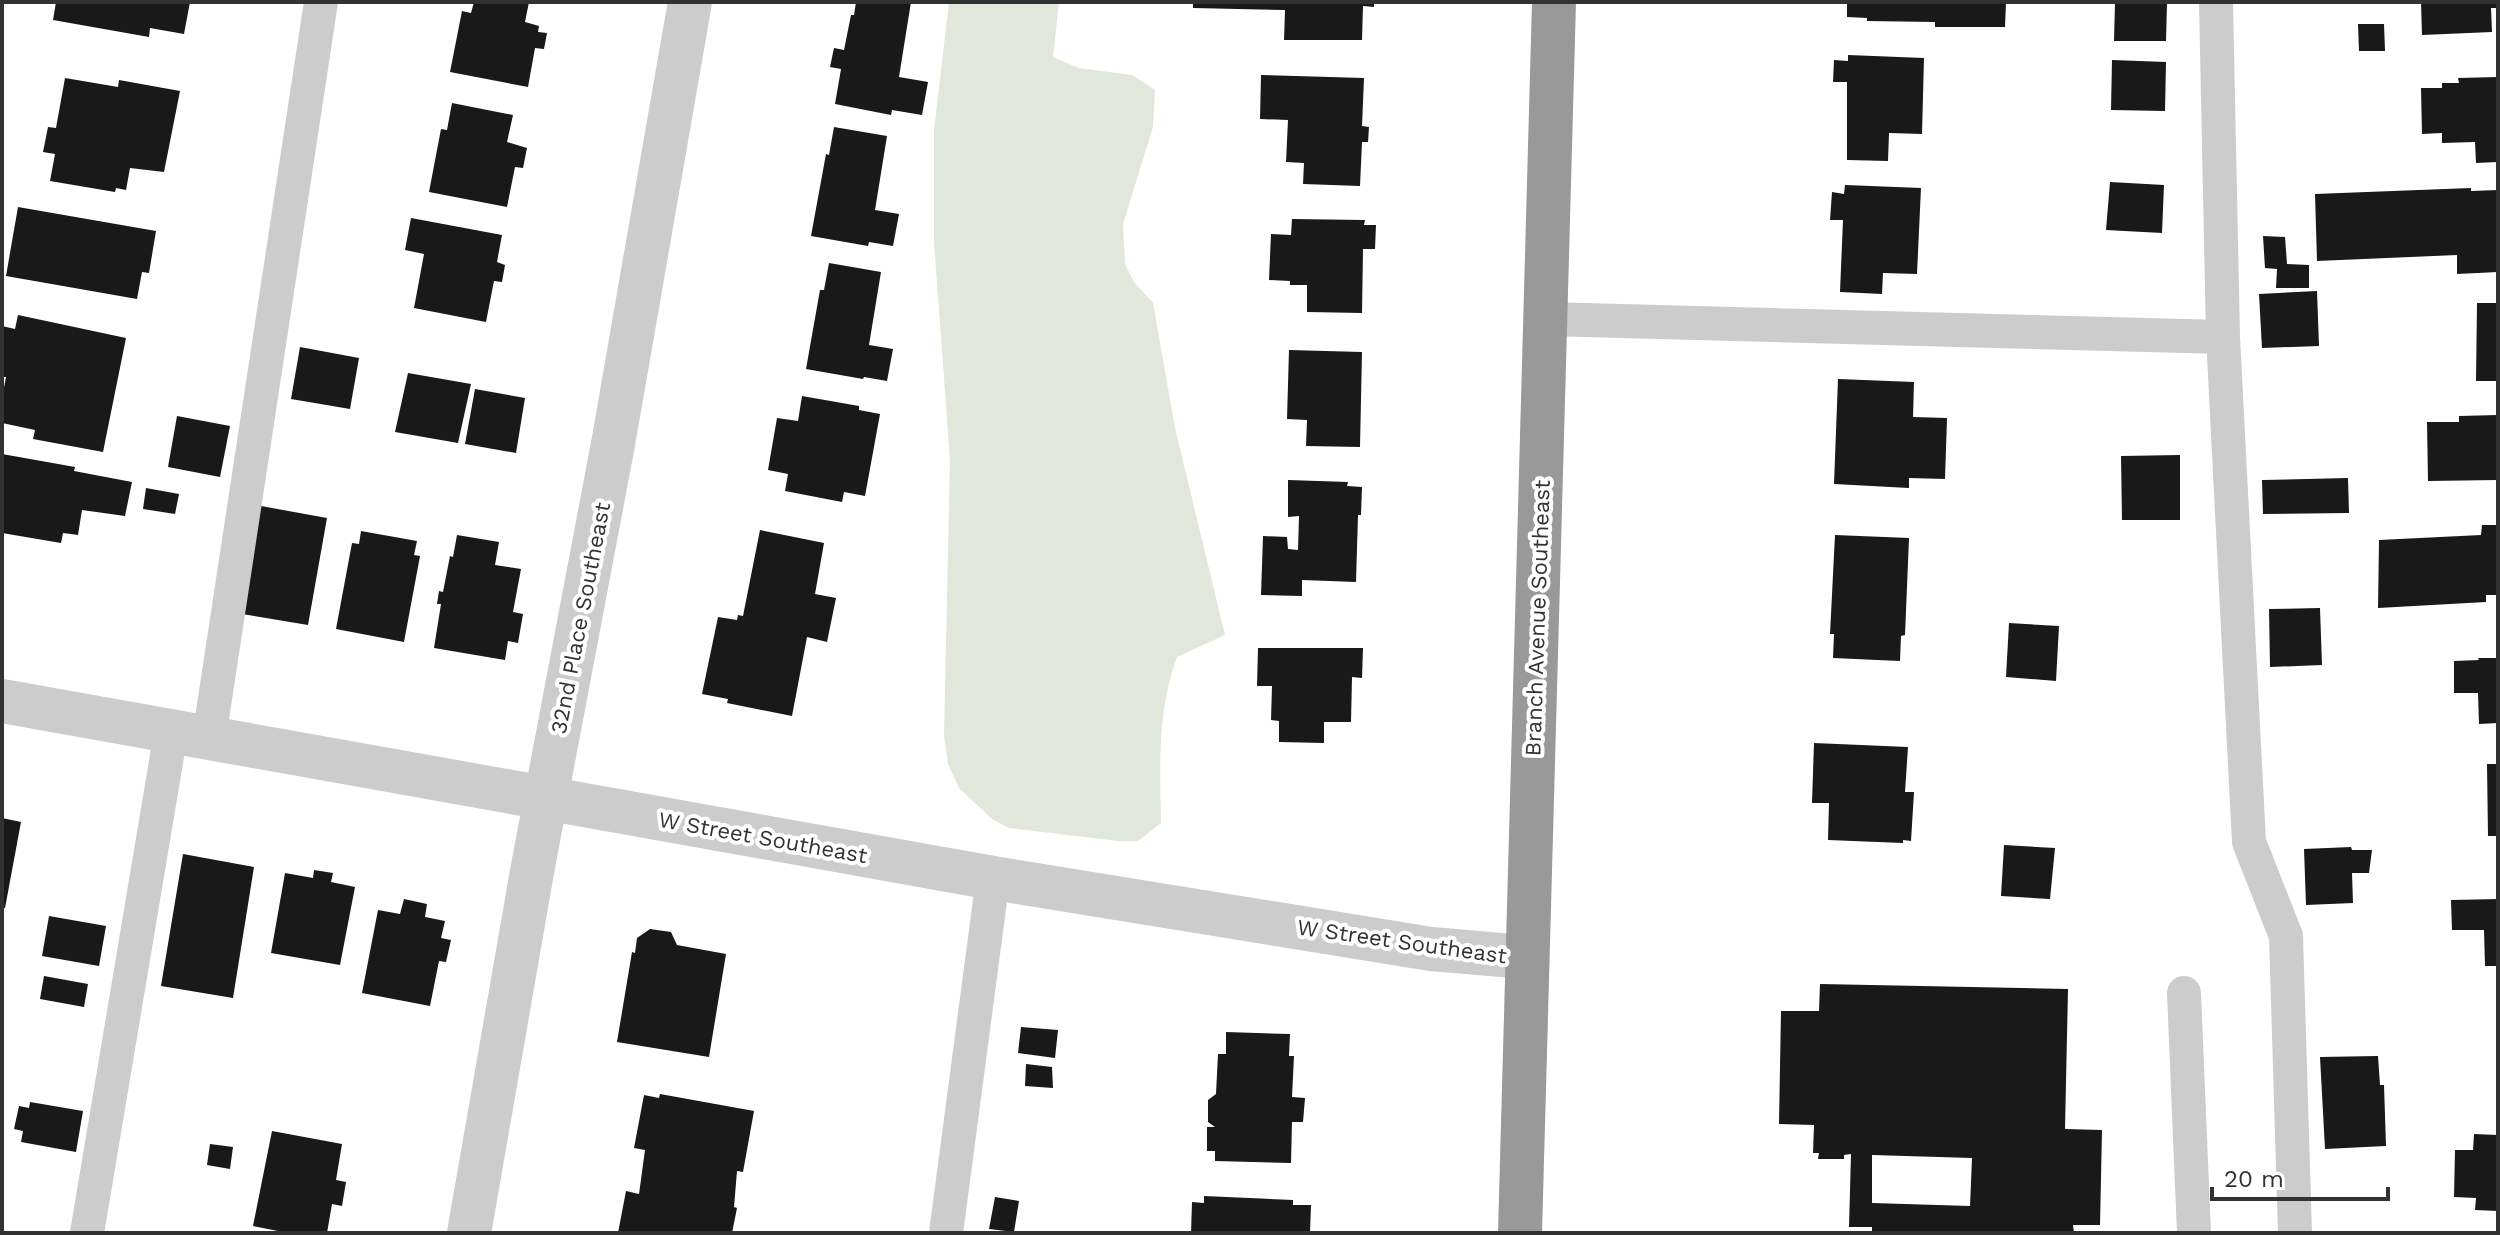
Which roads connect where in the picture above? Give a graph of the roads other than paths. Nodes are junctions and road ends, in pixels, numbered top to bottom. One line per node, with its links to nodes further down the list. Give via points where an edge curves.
1 (321, 2): 8 (lane)
2 (690, 2): 9 (street, 32nd Place Southeast)
3 (1554, 2): 5 (highway, Branch Avenue Southeast)
4 (2216, 2): 6 (lane)
5 (1547, 319): 6 (lane); 11 (highway, Branch Avenue Southeast)
6 (2223, 337): 18 (lane, via 2249,842 2286,936)
7 (2, 701): 8 (street, W Street Southeast)
8 (190, 735): 9 (street, W Street Southeast); 13 (lane)
9 (546, 799): 10 (street, W Street Southeast); 14 (street, 32nd Place Southeast)
10 (993, 878): 11 (street, W Street Southeast, via 1431,949); 15 (lane)
11 (1526, 957): 16 (highway, Branch Avenue Southeast)
12 (2184, 993): 17 (lane)
13 (87, 1233)
14 (469, 1233)
15 (946, 1233)
16 (1520, 1233)
17 (2194, 1233)
18 (2295, 1233)

